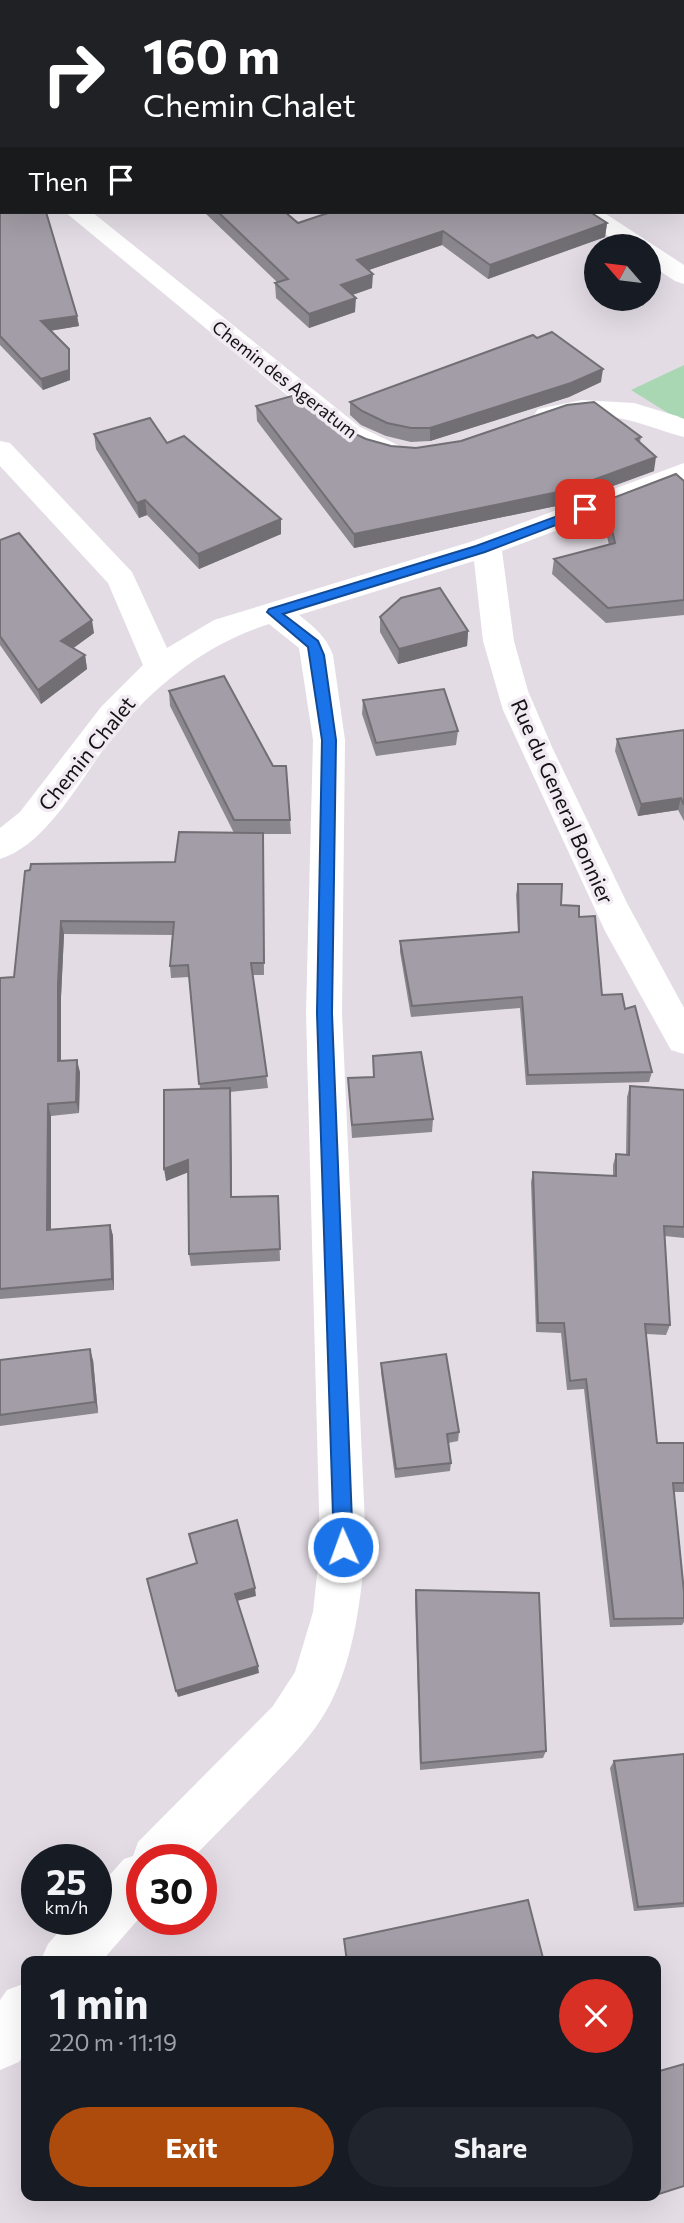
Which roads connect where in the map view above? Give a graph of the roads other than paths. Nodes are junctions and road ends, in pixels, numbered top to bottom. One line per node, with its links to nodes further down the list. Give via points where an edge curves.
1 (79, 214): 9 (street, Chemin des Ageratum, via 350,433 389,453)
2 (590, 214): 3 (street)
3 (620, 234)
4 (662, 262): 5 (street)
5 (684, 276)
6 (521, 423): 7 (street, via 571,407 611,405)
7 (684, 429)
8 (0, 449): 13 (street, via 121,579)
9 (422, 453)
10 (684, 472): 11 (street, Chemin Chalet)
11 (487, 547): 12 (street, Chemin Chalet); 15 (street, Rue du General Bonnier, via 506,671 526,727 615,917)
12 (274, 612): 13 (street, Chemin Chalet, via 225,627); 16 (street, via 313,644 329,740 324,1027 343,1547 336,1612 313,1687 290,1723)
13 (160, 667): 14 (street, Chemin Chalet, via 111,715 32,821)
14 (0, 846)
15 (684, 1040)
16 (172, 1844)
17 (126, 1895): 18 (street)
18 (71, 1956)
19 (21, 2016): 20 (street)
20 (0, 2043)

